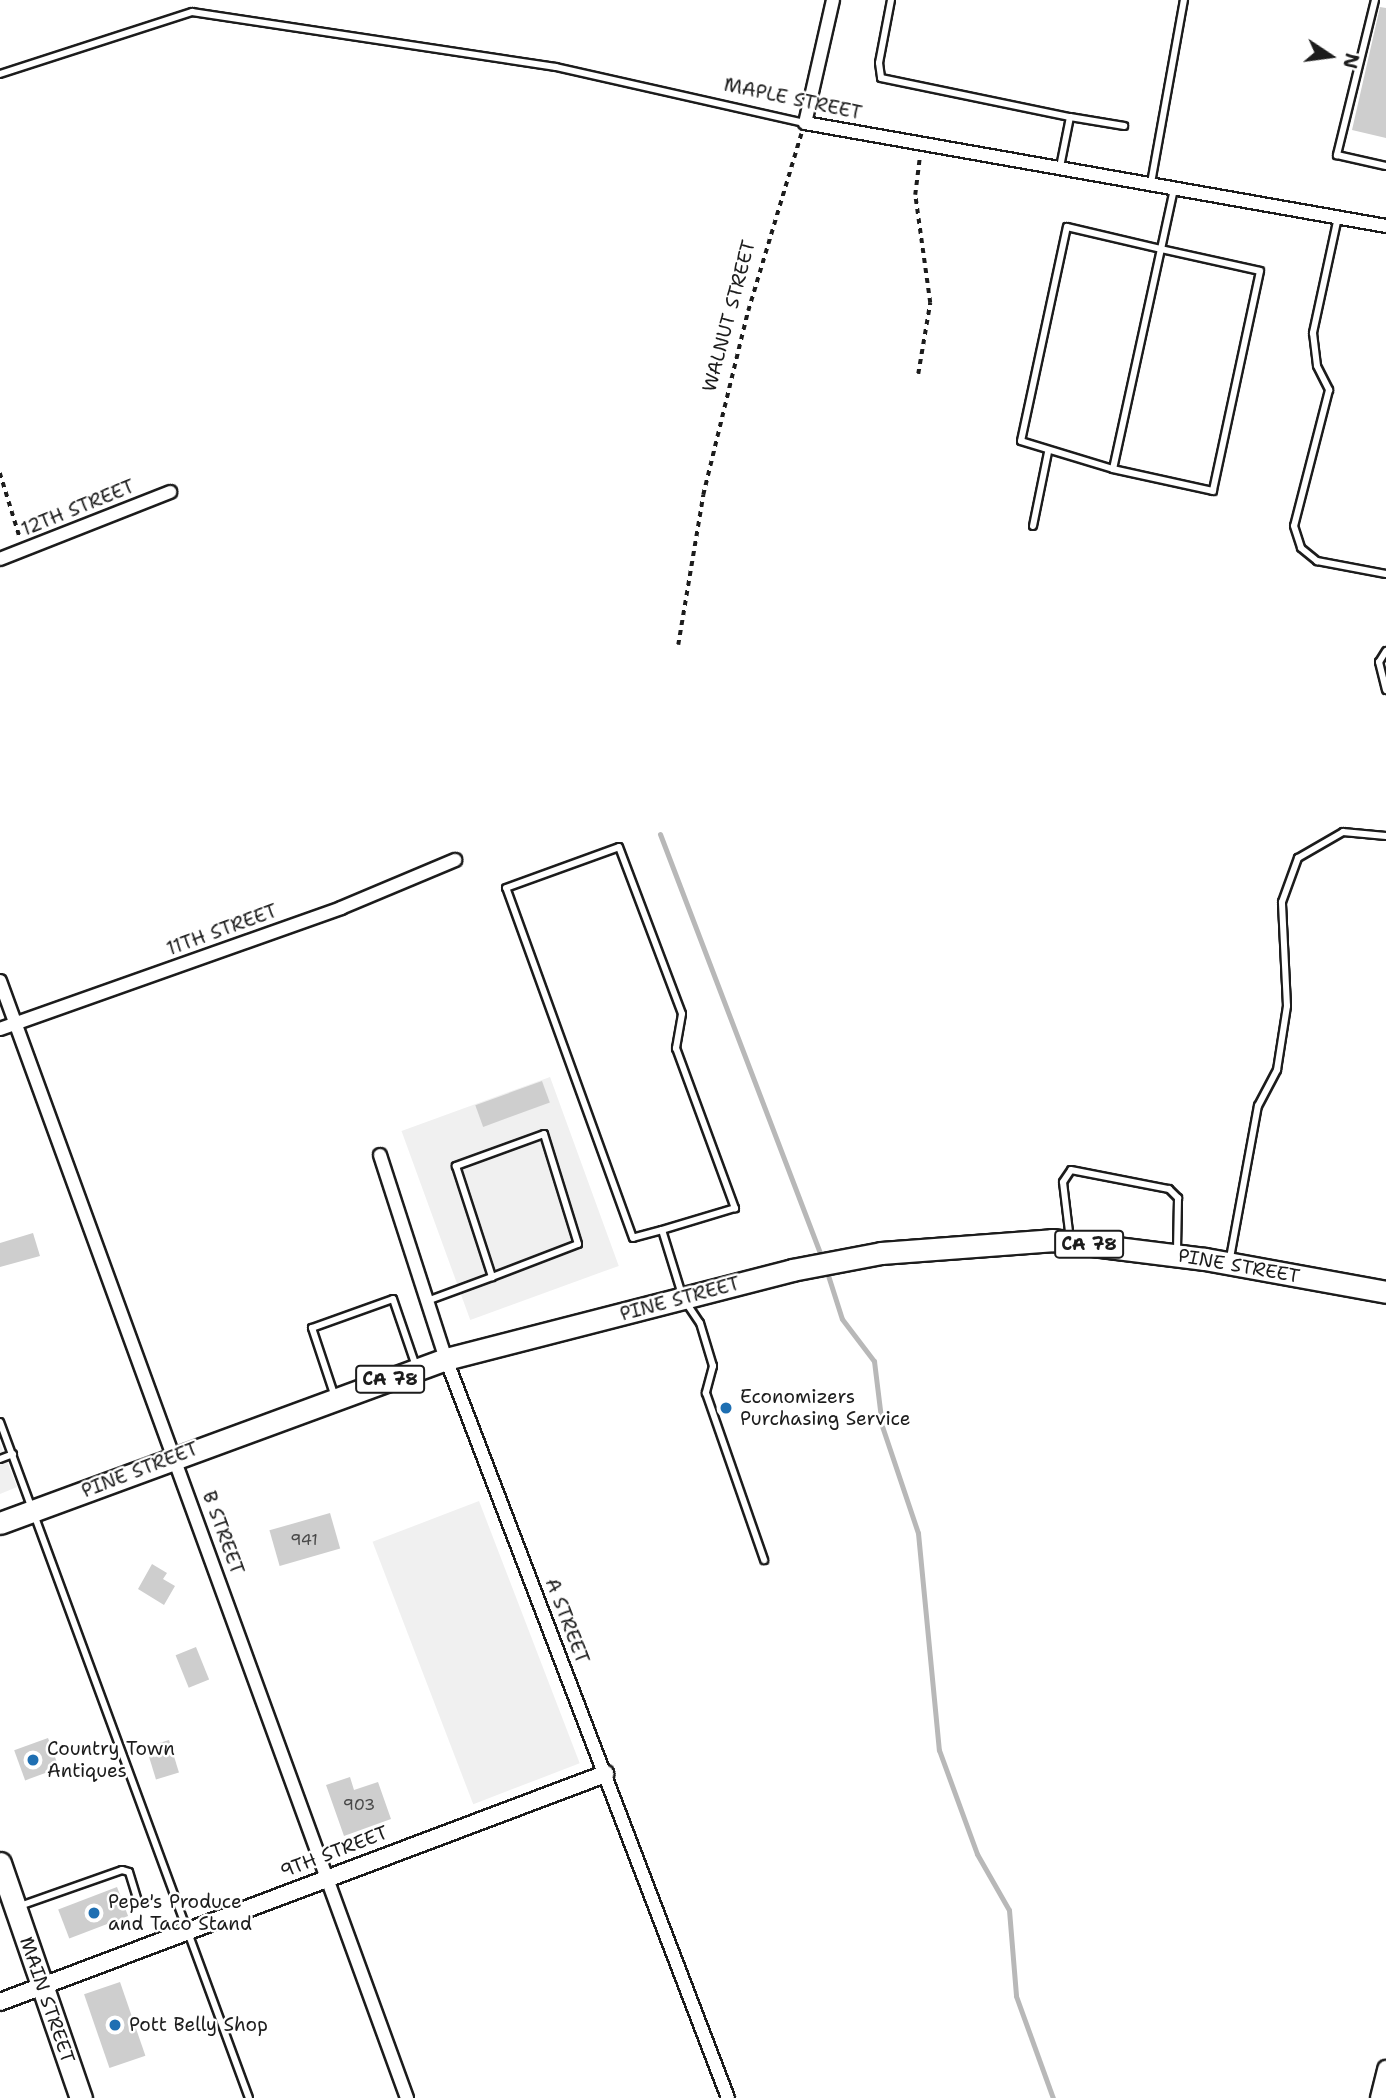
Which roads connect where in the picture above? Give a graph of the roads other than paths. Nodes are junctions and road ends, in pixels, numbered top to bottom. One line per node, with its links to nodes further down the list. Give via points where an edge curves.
1 (833, 0): 7 (street)
2 (891, 0): 6 (lane, via 879,63 881,78)
3 (1184, 0): 11 (lane)
4 (1375, 0): 9 (lane, via 1337,155)
5 (0, 74): 7 (lane, MAPLE STREET, via 192,12 556,67)
6 (1070, 117): 8 (lane); 10 (lane)
7 (805, 124): 10 (street, MAPLE STREET)
8 (1124, 126)
9 (1386, 166)
10 (1060, 167): 11 (street, MAPLE STREET)
11 (1152, 183): 12 (street, MAPLE STREET)
12 (1174, 187): 13 (street, MAPLE STREET); 15 (lane)
13 (1338, 217): 14 (street, MAPLE STREET); 21 (lane, via 1312,333 1317,366 1329,390 1294,526 1301,548 1317,561)
14 (1386, 226)
15 (1161, 249): 16 (lane, via 1067,228 1021,440); 17 (lane); 17 (lane, via 1260,271 1216,478 1213,491)
16 (1048, 452): 17 (lane); 19 (lane)
17 (1113, 469)
18 (170, 492): 20 (street, 12TH STREET)
19 (1032, 526)
20 (0, 559)
21 (1386, 574)
22 (1386, 651): 23 (lane, via 1379,662)
23 (1386, 690)
24 (1386, 836): 33 (lane, via 1343,832 1298,858 1282,902 1287,1006 1277,1070 1258,1106)
25 (455, 860): 27 (street, 11TH STREET, via 341,908)
26 (0, 981): 27 (street, B STREET)
27 (15, 1024): 28 (street, 11TH STREET); 43 (street, B STREET)
28 (0, 1029)
29 (380, 1155): 37 (street, A STREET)
30 (662, 1230): 30 (lane, via 735,1208 676,1048 682,1014 619,847 506,888 633,1238); 36 (lane)
31 (1070, 1242): 32 (main road, PINE STREET / CA 78); 32 (lane, via 1063,1182 1071,1170 1169,1189 1178,1198); 36 (main road, PINE STREET / CA 78, via 972,1243 881,1253)
32 (1177, 1256): 33 (main road, PINE STREET / CA 78)
33 (1229, 1263): 35 (main road, PINE STREET / CA 78)
34 (492, 1277): 34 (lane, via 578,1244 544,1134 456,1166); 37 (lane)
35 (1386, 1293)
36 (683, 1298): 38 (main road, PINE STREET / CA 78); 47 (lane, via 700,1323 713,1366 706,1394)
37 (428, 1301): 38 (street, A STREET)
38 (446, 1359): 39 (main road, PINE STREET / CA 78); 48 (street, A STREET)
39 (418, 1370): 40 (main road, PINE STREET / CA 78); 40 (lane, via 393,1299 312,1328)
40 (336, 1399): 43 (main road, PINE STREET / CA 78)
41 (0, 1422): 42 (lane)
42 (13, 1454): 44 (lane); 45 (lane)
43 (176, 1456): 45 (main road, PINE STREET / CA 78); 50 (street, B STREET)
44 (0, 1459)
45 (34, 1510): 46 (main road, PINE STREET / CA 78); 53 (lane)
46 (0, 1523)
47 (764, 1560)
48 (605, 1773): 50 (street, 9TH STREET); 60 (street, A STREET)
49 (0, 1863): 52 (main road, MAIN STREET)
50 (325, 1878): 53 (street, 9TH STREET); 59 (street, B STREET)
51 (138, 1900): 52 (lane, via 129,1872 122,1870)
52 (15, 1908): 54 (main road, MAIN STREET)
53 (190, 1930): 54 (street, 9TH STREET); 58 (lane)
54 (41, 1985): 55 (street, 9TH STREET); 57 (main road, MAIN STREET)
55 (0, 2002)
56 (1386, 2069): 61 (street)
57 (81, 2098)
58 (249, 2098)
59 (407, 2098)
60 (728, 2098)
61 (1379, 2098)

